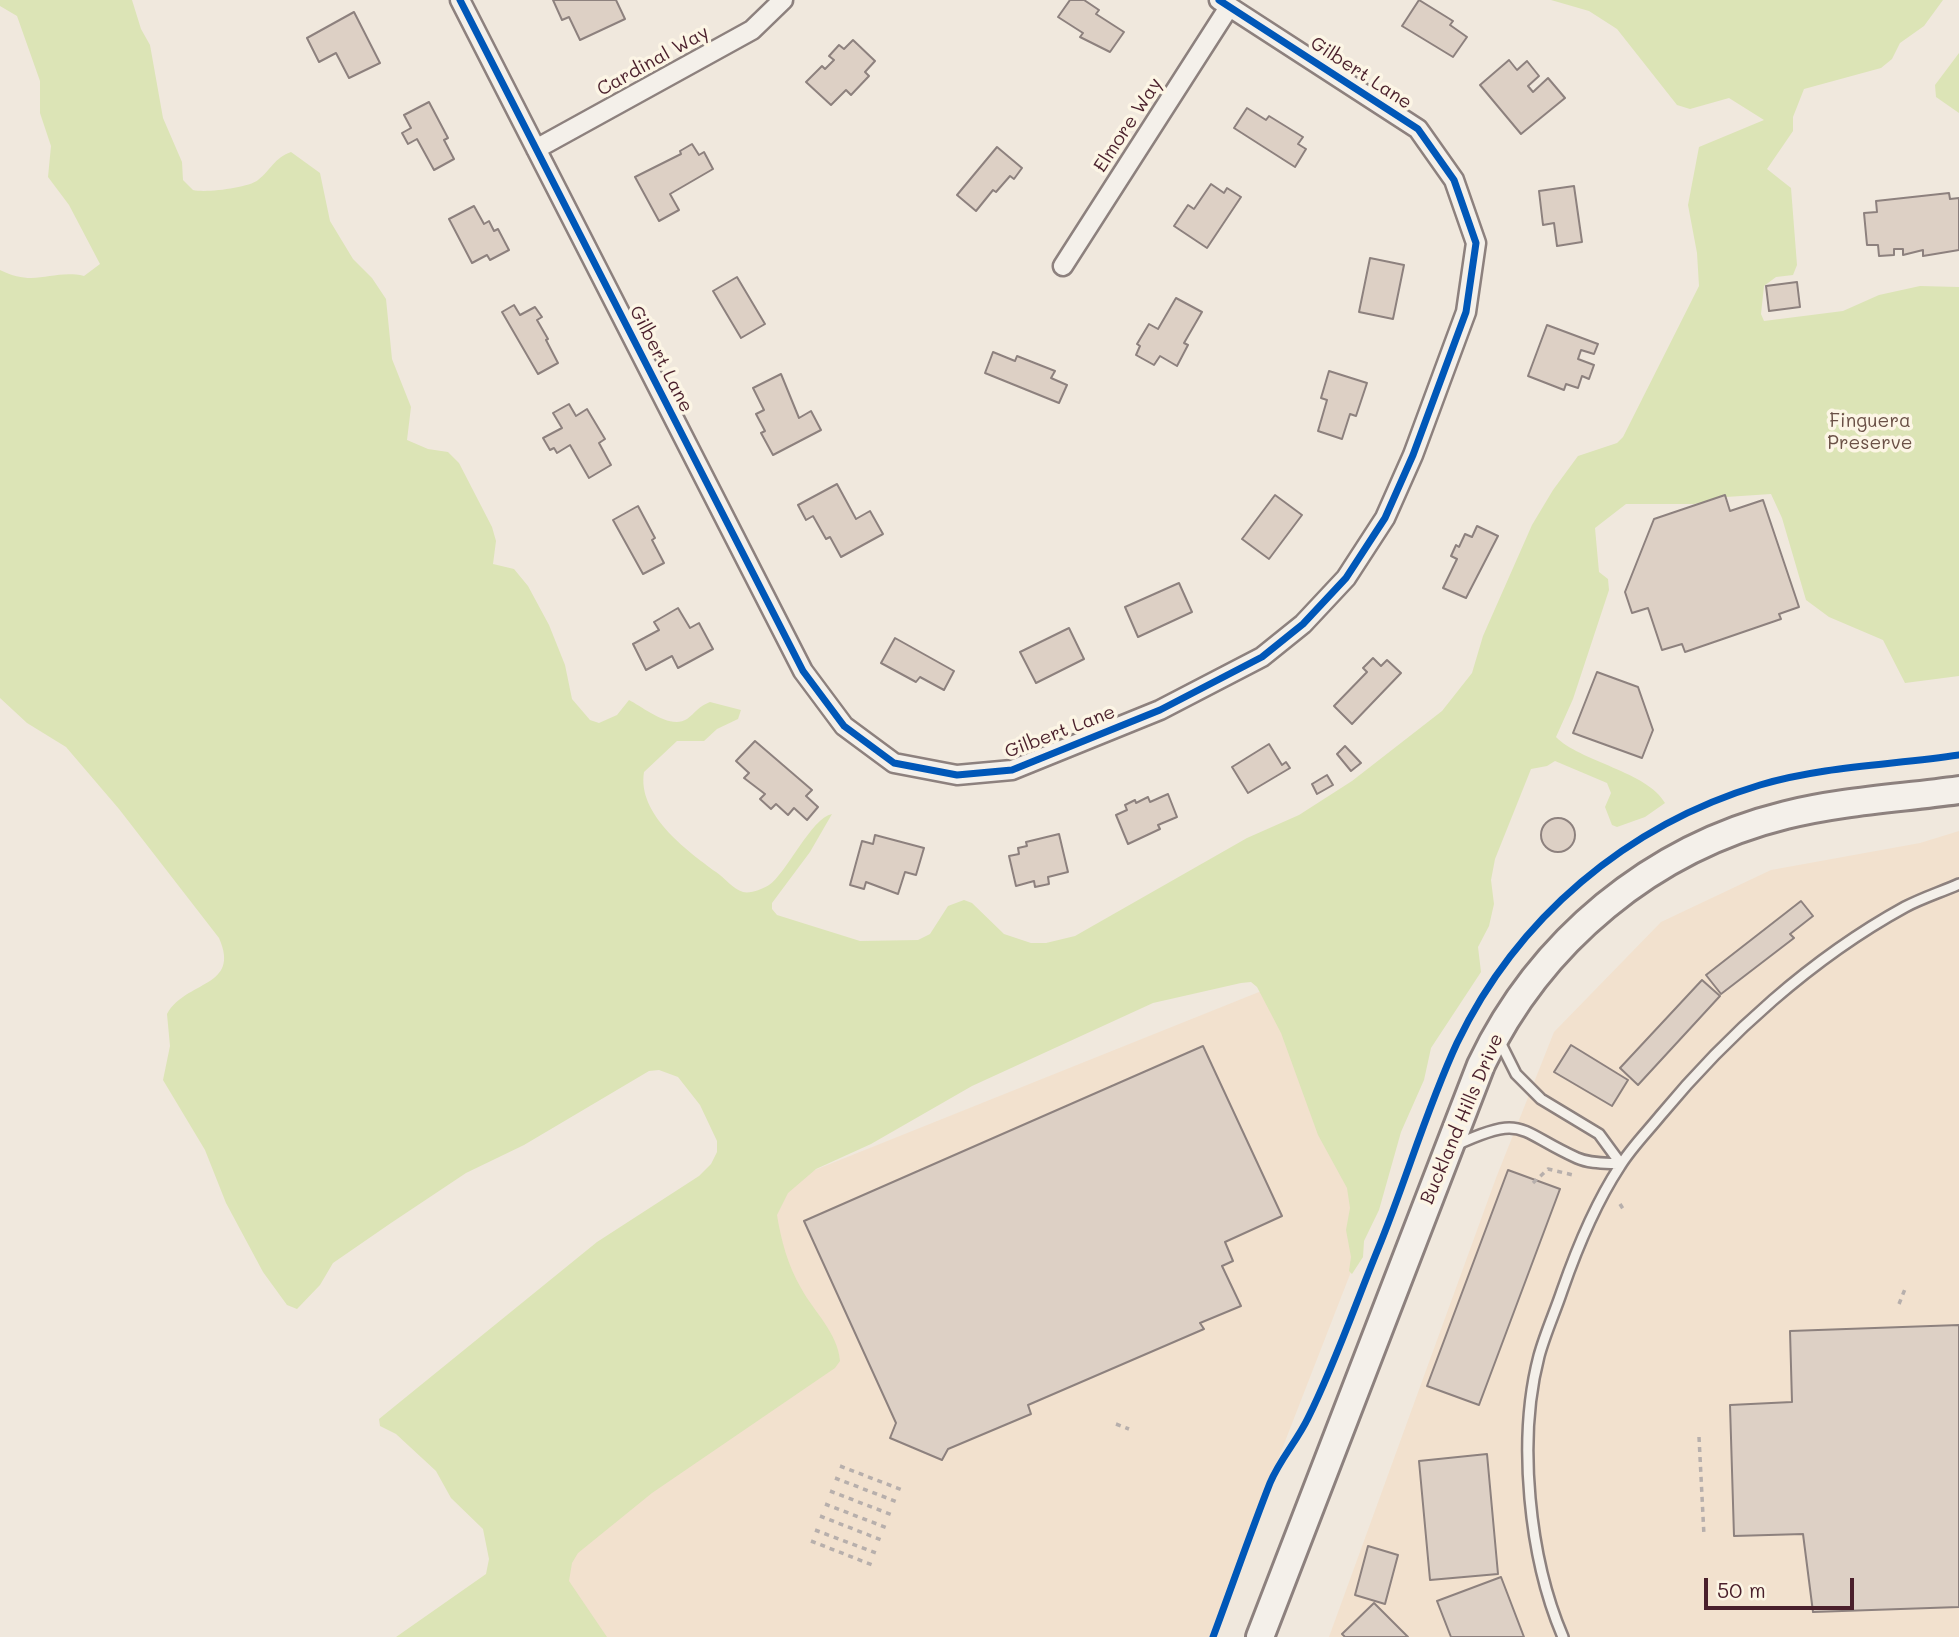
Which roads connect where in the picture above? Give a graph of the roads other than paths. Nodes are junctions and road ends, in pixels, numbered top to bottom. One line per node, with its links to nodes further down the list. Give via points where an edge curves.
1 (460, 0): 4 (street, Gilbert Lane)
2 (783, 0): 4 (street, Cardinal Way, via 752,30)
3 (1224, 3): 4 (street, Gilbert Lane, via 1418,129 1454,180 1476,243 1466,312 1385,518 1346,578 1303,624 1262,657 1160,710 1012,770 957,775 894,763 844,726 803,671); 5 (street, Elmore Way)
4 (536, 149)
5 (1063, 266)
6 (1959, 790): 8 (street, Buckland Hills Drive, via 1786,815 1682,854 1622,892 1575,931 1530,984)
7 (1959, 884): 10 (lane, via 1906,907 1865,933 1769,1005 1683,1089)
8 (1496, 1035): 9 (street, Buckland Hills Drive); 10 (lane, via 1516,1074 1541,1099 1599,1134)
9 (1447, 1149): 10 (lane, via 1488,1131 1526,1129 1579,1159); 11 (street, Buckland Hills Drive)
10 (1621, 1164): 12 (lane, via 1576,1250 1539,1355 1530,1413 1529,1472 1535,1529 1549,1605)
11 (1259, 1637)
12 (1563, 1637)

